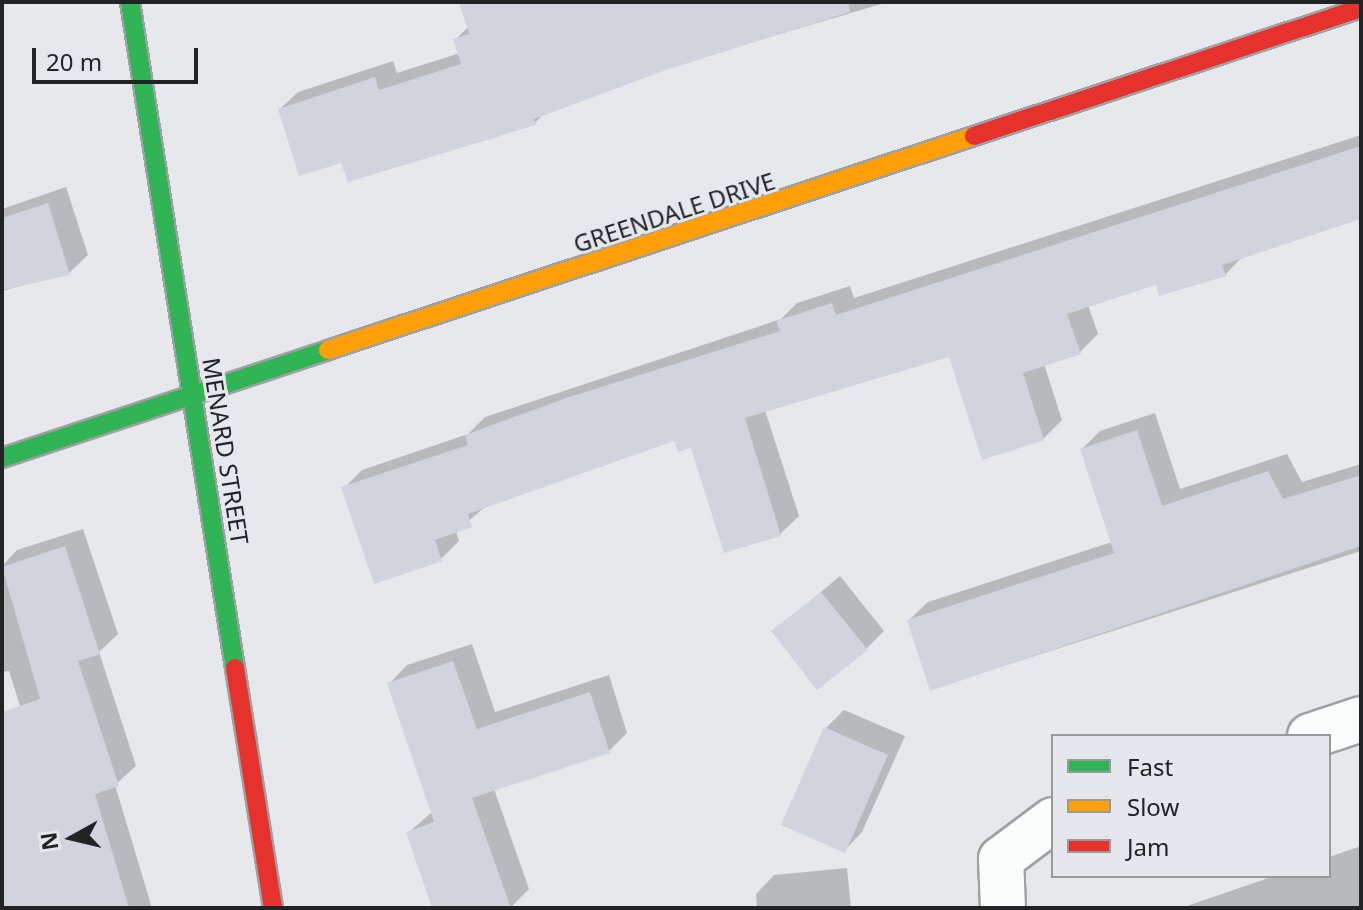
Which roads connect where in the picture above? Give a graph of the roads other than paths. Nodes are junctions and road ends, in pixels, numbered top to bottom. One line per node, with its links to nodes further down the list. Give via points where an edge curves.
1 (130, 2): 3 (street, MENARD STREET)
2 (1361, 8): 3 (street, GREENDALE DRIVE)
3 (194, 396): 4 (street, GREENDALE DRIVE); 8 (street, MENARD STREET)
4 (2, 458)
5 (1361, 719): 6 (street)
6 (1316, 734)
7 (1051, 822): 9 (street, via 1001,859)
8 (273, 908)
9 (1003, 908)

